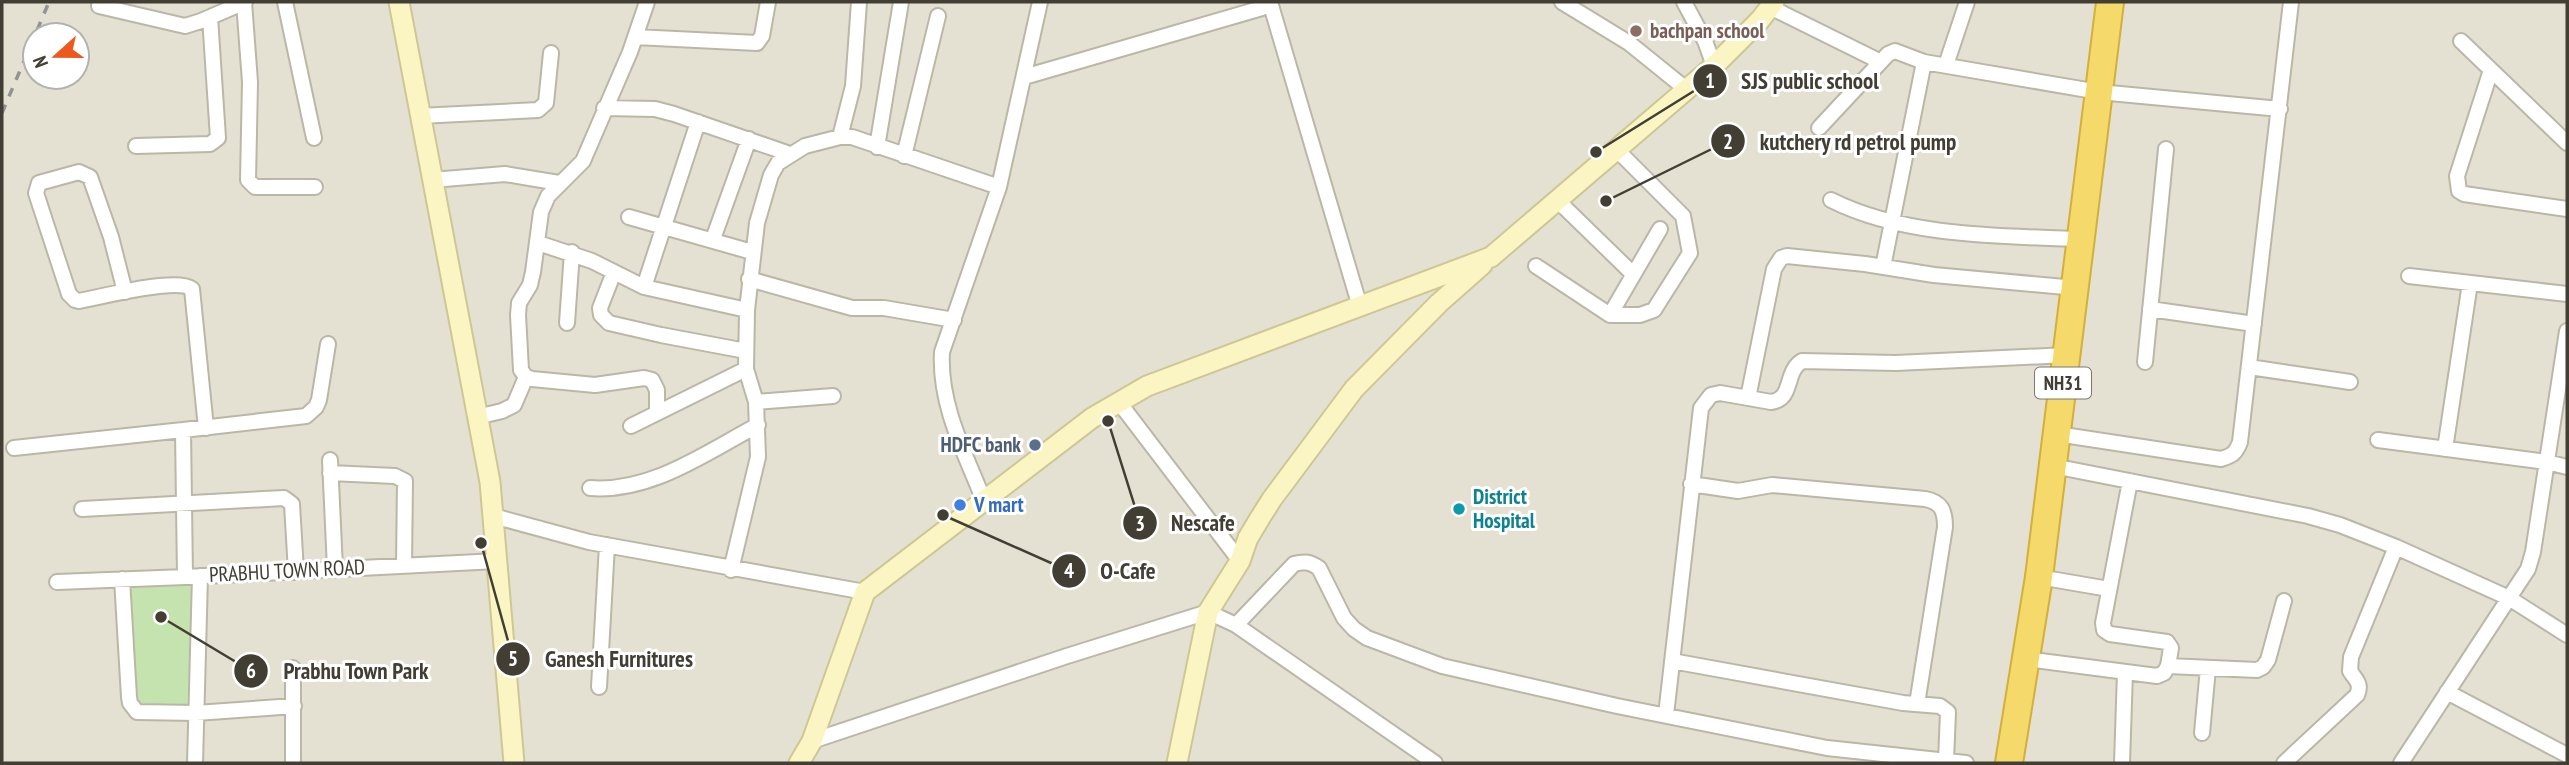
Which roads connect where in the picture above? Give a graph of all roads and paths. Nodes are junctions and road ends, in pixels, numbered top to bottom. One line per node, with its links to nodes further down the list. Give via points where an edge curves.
1 (244, 2): 18 (street); 47 (street, via 250,82 248,180 256,187)
2 (285, 2): 36 (street)
3 (399, 2): 32 (street)
4 (648, 2): 19 (street)
5 (768, 2): 19 (street, via 757,43)
6 (859, 2): 35 (street, via 853,86)
7 (901, 2): 40 (street)
8 (1040, 2): 27 (street)
9 (1269, 2): 27 (street, via 1262,8); 73 (street)
10 (1562, 2): 28 (street, via 1629,43)
11 (1684, 2): 25 (street)
12 (1967, 2): 24 (street)
13 (2110, 2): 29 (highway, NH31)
14 (2291, 2): 31 (street)
15 (1772, 4): 22 (street); 25 (street)
16 (99, 6): 18 (street, via 185,26)
17 (939, 16): 44 (street)
18 (210, 17): 39 (street, via 218,138 209,144)
19 (635, 37): 30 (street)
20 (2461, 41): 26 (street)
21 (551, 53): 32 (street, via 546,103 538,110)
22 (1879, 61): 23 (street, via 1895,51); 34 (street)
23 (1924, 62): 24 (street); 53 (street)
24 (1946, 65): 29 (street)
25 (1714, 66): 28 (street)
26 (2491, 70): 38 (street); 51 (street, via 2457,176 2459,191)
27 (1024, 77): 48 (street)
28 (1686, 89): 41 (street)
29 (2098, 92): 31 (street); 56 (highway, NH31)
30 (604, 108): 33 (street, via 654,109); 46 (street, via 583,161)
31 (2280, 108): 79 (street)
32 (419, 116): 45 (street)
33 (698, 122): 37 (street); 54 (street)
34 (1819, 128)
35 (840, 137): 40 (street); 43 (street)
36 (314, 138)
37 (749, 139): 43 (street); 57 (street)
38 (2567, 143)
39 (136, 146)
40 (877, 147): 44 (street)
41 (1616, 149): 49 (street); 76 (street, via 1683,216 1690,253 1654,310)
42 (2166, 149): 74 (street)
43 (790, 154): 60 (street, via 771,175)
44 (904, 156): 48 (street)
45 (432, 180): 46 (street, via 505,174); 94 (street)
46 (559, 183): 58 (street, via 544,203)
47 (315, 187)
48 (999, 187): 77 (street)
49 (1557, 200): 61 (street); 65 (street)
50 (1831, 200): 53 (street)
51 (2567, 209)
52 (629, 217): 54 (street)
53 (1892, 221): 56 (street, via 1995,236); 63 (street)
54 (665, 227): 57 (street); 69 (street)
55 (1660, 229): 65 (street)
56 (2081, 239): 70 (highway, NH31)
57 (713, 240): 60 (street)
58 (538, 243): 59 (street); 87 (street, via 530,285 517,315 519,361)
59 (572, 252): 64 (street); 78 (street)
60 (752, 252): 67 (street)
61 (1492, 257): 73 (street); 116 (street, via 1354,389 1272,499)
62 (1536, 266): 76 (street)
63 (1883, 267): 70 (street); 90 (street, via 1781,258 1774,268)
64 (614, 272): 69 (street); 82 (street, via 600,307 610,323)
65 (1633, 274): 76 (street)
66 (2409, 276): 68 (street)
67 (749, 279): 75 (street); 77 (street, via 852,308 884,308)
68 (2470, 283): 72 (street); 102 (street)
69 (644, 287): 75 (street)
70 (2076, 288): 83 (highway, NH31)
71 (125, 292): 71 (street, via 79,301 72,298 36,193 38,184 79,172 90,177); 97 (street, via 163,285 191,289)
72 (2567, 294)
73 (1360, 307): 91 (street)
74 (2150, 309): 79 (street); 84 (street)
75 (747, 310): 82 (street)
76 (1610, 315)
77 (954, 320): 109 (street, via 942,352 942,383)
78 (567, 323)
79 (2254, 324): 85 (street)
80 (2567, 331): 103 (street)
81 (328, 344): 97 (street, via 319,400 311,413 301,418)
82 (746, 351): 86 (street)
83 (2067, 355): 90 (street, via 1802,362 1791,372 1784,398 1771,402); 99 (highway, NH31)
84 (2145, 362)
85 (2249, 368): 88 (street); 99 (street, via 2240,442 2230,456 2221,459)
86 (746, 369): 92 (street); 93 (street)
87 (526, 377): 93 (street, via 595,385 652,380); 94 (street, via 514,405)
88 (2350, 382)
89 (833, 396): 92 (street)
90 (1748, 398): 107 (street, via 1720,393 1705,401)
91 (1118, 401): 109 (street); 116 (street)
92 (756, 402): 95 (street)
93 (657, 413): 96 (street)
94 (477, 416): 112 (street)
95 (758, 425): 108 (street, via 659,477 614,489); 119 (street, via 756,469)
96 (631, 426)
97 (206, 428): 98 (street)
98 (183, 430): 101 (street); 110 (street, PRABHU TOWN ROAD)
99 (2057, 434): 104 (highway, NH31)
100 (2378, 440): 102 (street)
101 (14, 448)
102 (2445, 449): 103 (street)
103 (2547, 462): 105 (street); 127 (street, via 2533,552)
104 (2053, 466): 106 (street); 122 (highway, NH31)
105 (2567, 467)
106 (2130, 481): 114 (street, via 2308,516); 125 (street)
107 (1692, 484): 133 (street); 140 (street, via 1738,491 1761,485 1786,486 1936,501 1942,507 1945,527)
108 (590, 488)
109 (984, 501): 126 (street)
110 (184, 503): 111 (street); 120 (street, via 289,500); 121 (street, PRABHU TOWN ROAD)
111 (82, 509)
112 (493, 516): 113 (street); 115 (street)
113 (607, 545): 119 (street); 138 (street)
114 (2396, 547): 127 (street); 157 (street, via 2349,665 2359,683 2357,695)
115 (497, 561): 117 (street, PRABHU TOWN ROAD); 150 (street)
116 (1240, 561): 129 (street)
117 (404, 565): 118 (street, PRABHU TOWN ROAD); 118 (street, via 405,481 330,466)
118 (335, 569): 120 (street, PRABHU TOWN ROAD)
119 (731, 570): 126 (street)
120 (296, 572): 121 (street, PRABHU TOWN ROAD)
121 (192, 576): 123 (street); 142 (street)
122 (2039, 578): 125 (street); 132 (highway, NH31)
123 (122, 579): 124 (street); 142 (street, via 130,703 137,712)
124 (57, 582)
125 (2109, 589): 134 (street, via 2104,630 2168,642)
126 (866, 593): 145 (street)
127 (2509, 598): 131 (street); 139 (street)
128 (2284, 601): 136 (street, via 2263,667 2248,671)
129 (1208, 612): 130 (street); 145 (street); 152 (street)
130 (1236, 625): 143 (street, via 1294,564 1304,561 1319,569 1344,618 1367,638 1467,673); 153 (street)
131 (2567, 635)
132 (2026, 659): 137 (street); 155 (highway, NH31)
133 (1672, 661): 140 (street); 143 (street)
134 (2168, 666): 136 (street); 137 (street, via 2157,676)
135 (293, 668): 141 (street)
136 (2208, 668): 144 (street)
137 (2125, 672): 156 (street)
138 (598, 687)
139 (2447, 692): 146 (street); 158 (street)
140 (1917, 704): 147 (street, via 1940,706 1948,712)
141 (294, 706): 142 (street); 149 (street)
142 (196, 713): 148 (street)
143 (1666, 715): 147 (street, via 1827,748)
144 (2202, 733)
145 (812, 741): 151 (street)
146 (2567, 755)
147 (1946, 761): 154 (street)
148 (195, 763)
149 (293, 763)
150 (514, 763)
151 (799, 763)
152 (1177, 763)
153 (1435, 763)
154 (1966, 763)
155 (2009, 763)
156 (2122, 763)
157 (2284, 763)
158 (2401, 763)

